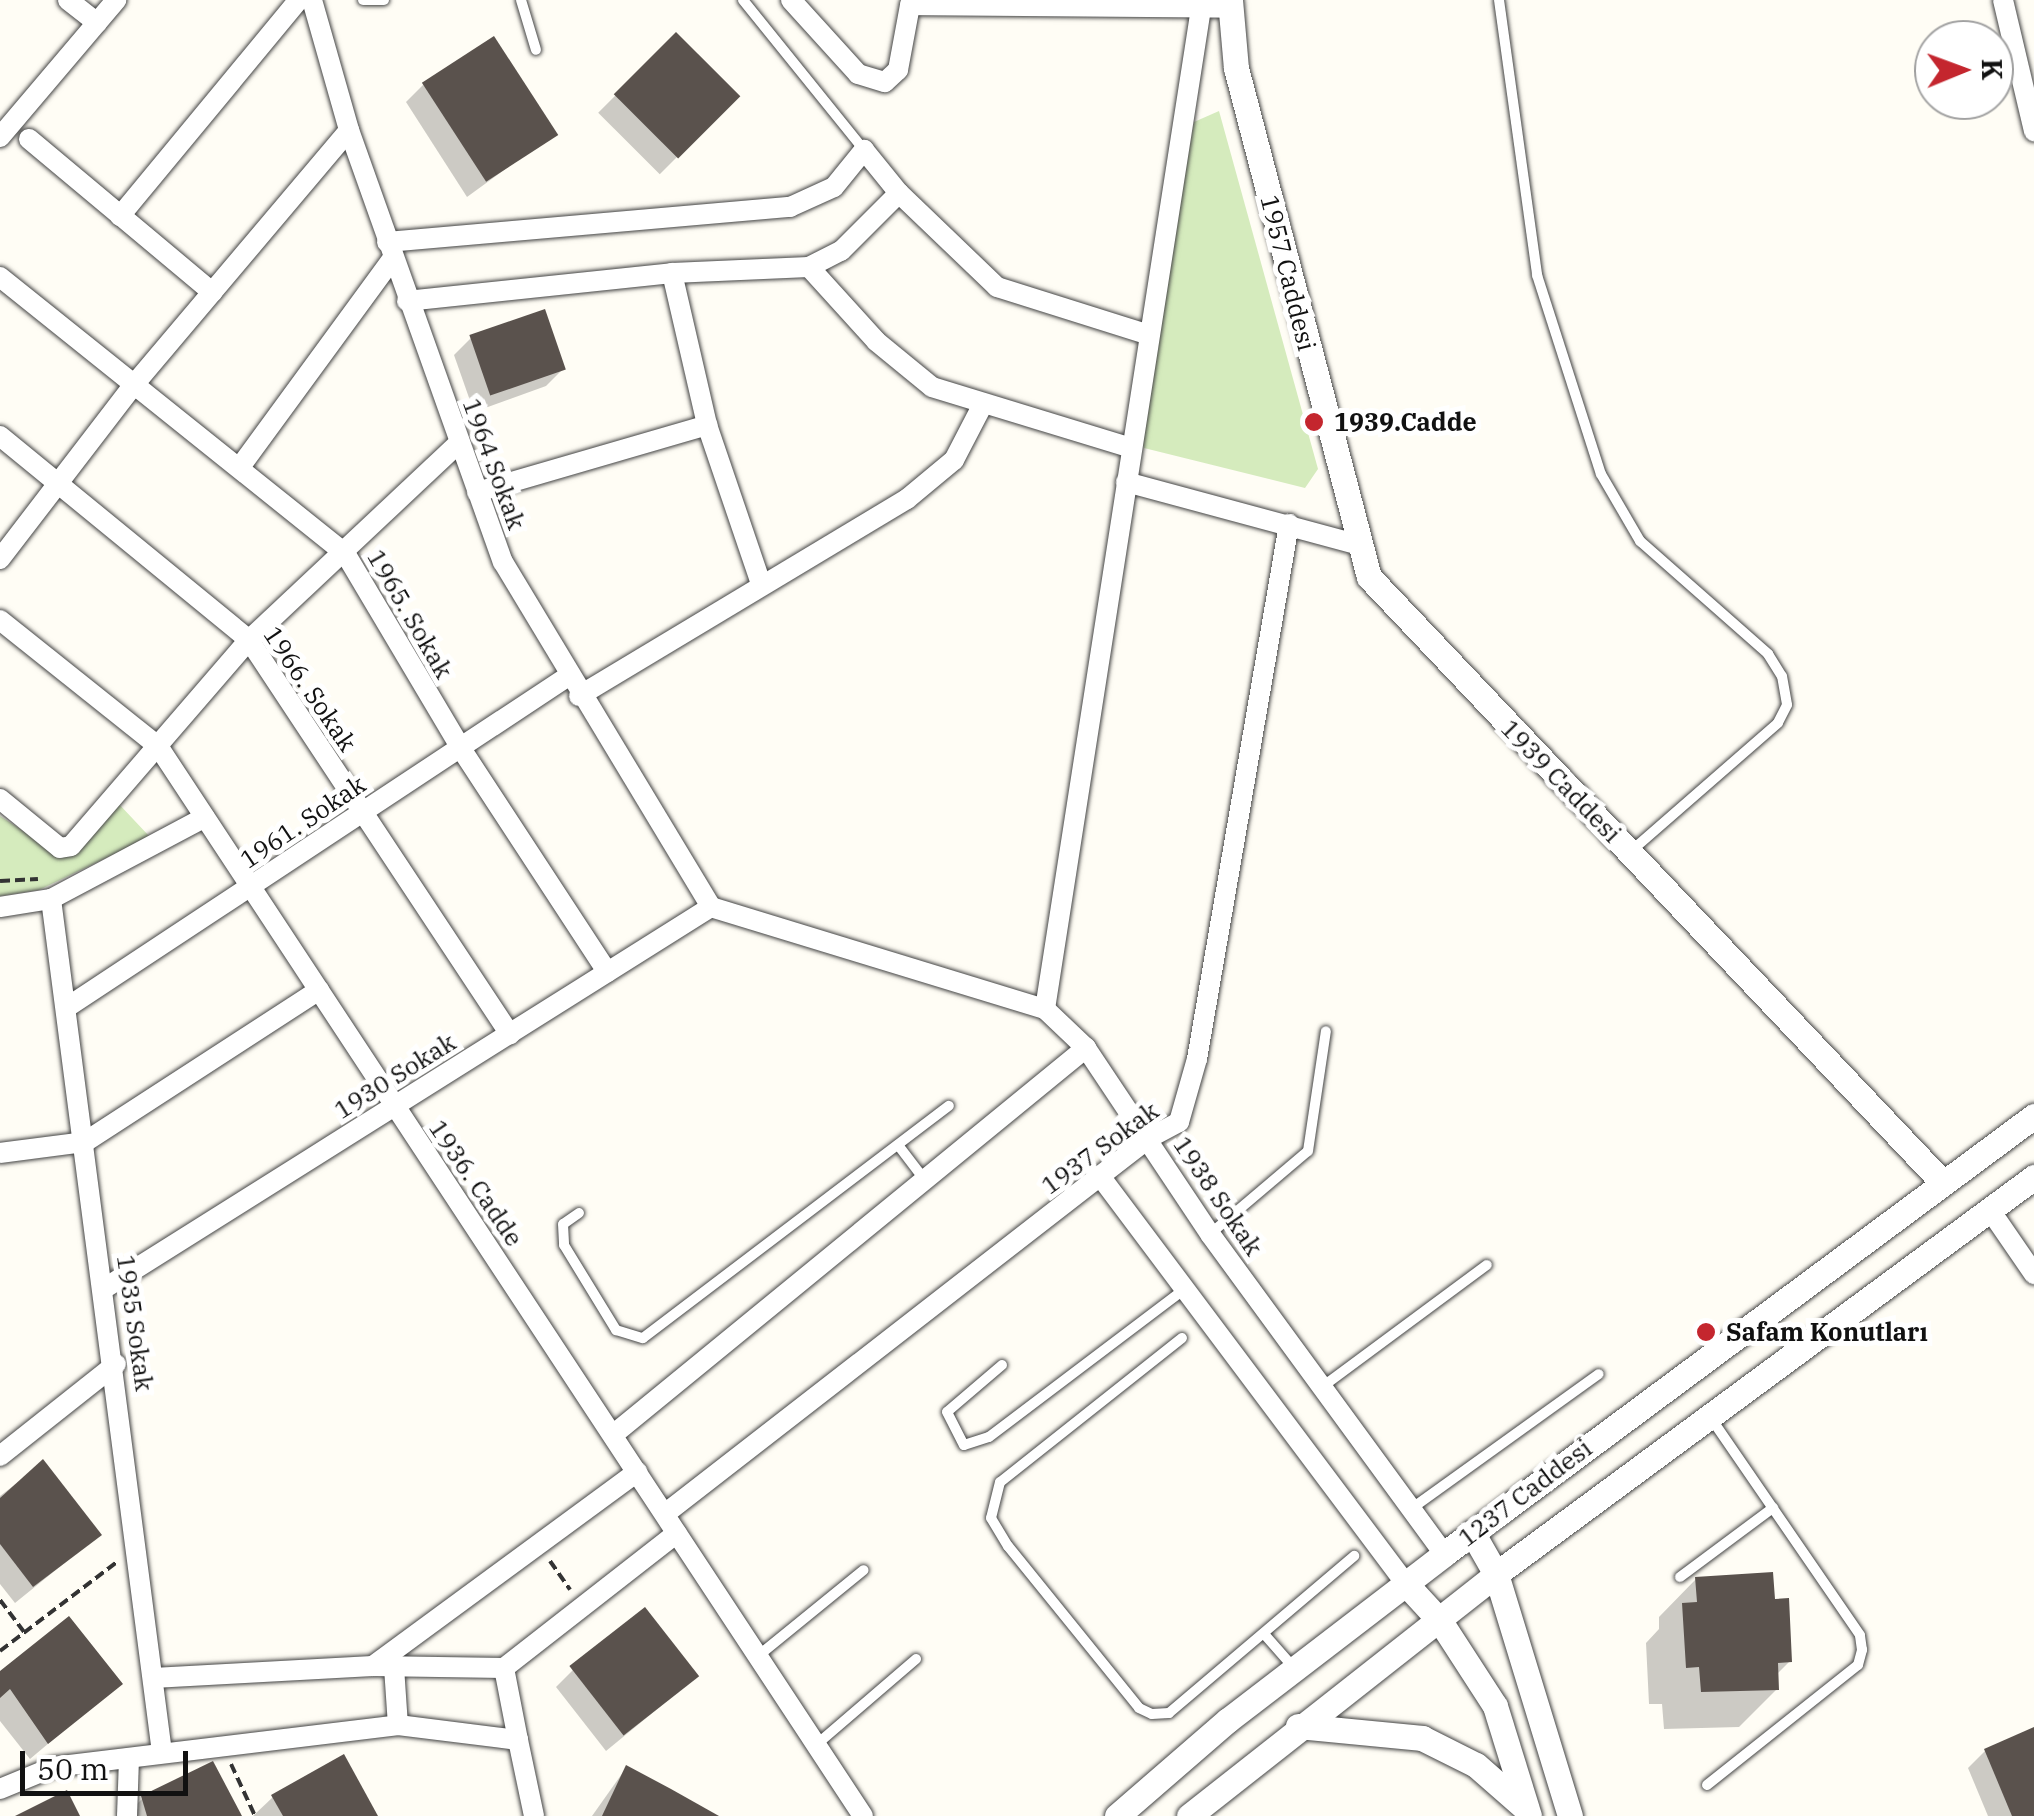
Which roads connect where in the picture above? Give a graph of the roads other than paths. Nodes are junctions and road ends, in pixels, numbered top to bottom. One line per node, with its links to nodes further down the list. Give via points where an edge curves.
1 (68, 0): 14 (street)
2 (116, 0): 14 (street)
3 (298, 0): 22 (street)
4 (312, 0): 16 (street, 1964 Sokak)
5 (363, 0): 6 (lane)
6 (384, 0)
7 (521, 0): 15 (lane)
8 (743, 0): 20 (lane)
9 (791, 0): 13 (street, via 865,79 885,82 898,70 910,5)
10 (1499, 0): 54 (lane, via 1537,276 1602,474 1640,542 1768,654 1782,676 1787,705 1778,723)
11 (2004, 0): 17 (street)
12 (1229, 4): 13 (street); 41 (street, 1957 Caddesi, via 1236,68)
13 (1201, 8): 29 (street)
14 (97, 23): 18 (street)
15 (536, 50)
16 (349, 130): 23 (street, 1964 Sokak); 27 (street)
17 (2034, 131)
18 (0, 137)
19 (28, 139): 22 (street)
20 (864, 150): 21 (street); 23 (street, via 834,187 790,207)
21 (899, 193): 24 (street, via 841,252); 29 (street, via 997,287)
22 (120, 216): 27 (street)
23 (390, 250): 28 (street, 1964 Sokak); 36 (street)
24 (809, 267): 25 (street); 31 (street, via 876,340 932,388)
25 (672, 273): 28 (street); 32 (street)
26 (0, 277): 30 (street, 1965. Sokak)
27 (212, 292): 30 (street)
28 (408, 301): 34 (street, 1964 Sokak)
29 (1149, 335): 35 (street)
30 (132, 387): 36 (street, 1965. Sokak); 38 (street)
31 (982, 406): 35 (street); 44 (street, via 954,460 907,499)
32 (707, 425): 39 (street); 44 (street)
33 (0, 436): 38 (street, 1966. Sokak)
34 (459, 443): 39 (street, 1964 Sokak); 42 (street)
35 (1132, 448): 37 (street)
36 (240, 467): 42 (street, 1965. Sokak)
37 (1126, 482): 40 (street); 62 (street)
38 (58, 484): 43 (street); 46 (street, 1966. Sokak)
39 (478, 492): 47 (street, 1964 Sokak, via 503,562)
40 (1289, 524): 41 (street); 69 (street, 1937 Sokak, via 1196,1060 1179,1122)
41 (1356, 544): 54 (street, 1939 Caddesi, via 1375,585)
42 (345, 552): 46 (street); 50 (street, 1965. Sokak)
43 (0, 559)
44 (760, 582): 48 (street)
45 (0, 620): 49 (street, 1936. Cadde)
46 (250, 640): 49 (street); 52 (street, 1966. Sokak)
47 (567, 676): 48 (street, 1964 Sokak); 50 (street, 1961. Sokak)
48 (579, 696): 58 (street, 1964 Sokak)
49 (158, 746): 51 (street, via 65,849); 53 (street, 1936. Cadde)
50 (460, 748): 52 (street, 1961. Sokak); 59 (street, 1965. Sokak)
51 (0, 799)
52 (363, 812): 55 (street, 1961. Sokak); 64 (street, 1966. Sokak)
53 (205, 817): 55 (street, 1936. Cadde); 56 (street)
54 (1629, 852): 76 (street, 1939 Caddesi)
55 (250, 886): 60 (street, 1936. Cadde); 61 (street, 1961. Sokak)
56 (51, 900): 57 (street); 61 (street, 1935 Sokak)
57 (0, 907)
58 (710, 907): 59 (street, 1930 Sokak); 62 (street, 1938 Sokak)
59 (607, 972): 64 (street, 1930 Sokak)
60 (319, 990): 66 (street, 1936. Cadde); 70 (street)
61 (66, 1008): 70 (street, 1935 Sokak)
62 (1045, 1009): 65 (street, 1938 Sokak)
63 (1326, 1032): 79 (lane, via 1308,1151)
64 (510, 1034): 66 (street, 1930 Sokak)
65 (1086, 1048): 69 (street, 1938 Sokak); 75 (street)
66 (395, 1106): 82 (street, 1930 Sokak); 90 (street, 1936. Cadde)
67 (949, 1106): 71 (lane)
68 (2034, 1116): 76 (street, 1237 Caddesi)
69 (1149, 1138): 73 (street, 1937 Sokak); 79 (street, 1938 Sokak)
70 (85, 1142): 72 (street); 82 (street, 1935 Sokak)
71 (898, 1145): 75 (lane); 78 (lane, via 643,1338 616,1330 564,1245 562,1224)
72 (0, 1153)
73 (1100, 1176): 83 (street); 95 (street, 1937 Sokak)
74 (2034, 1177): 77 (street, 1237 Caddesi)
75 (924, 1180): 90 (street)
76 (1943, 1184): 96 (street, 1237 Caddesi)
77 (1990, 1210): 81 (street); 89 (street, 1237 Caddesi)
78 (580, 1213)
79 (1210, 1234): 88 (street, 1938 Sokak)
80 (1487, 1264): 88 (lane)
81 (2034, 1274)
82 (105, 1288): 85 (street, 1935 Sokak)
83 (1182, 1291): 86 (lane, via 989,1437 964,1444 948,1412); 103 (street)
84 (1182, 1338): 105 (lane, via 1000,1482 991,1518 1115,1679 1152,1714 1169,1713)
85 (116, 1364): 91 (street); 112 (street, 1935 Sokak)
86 (1002, 1365)
87 (1598, 1374): 94 (lane)
88 (1322, 1387): 94 (street, 1938 Sokak)
89 (1710, 1416): 93 (lane); 101 (street, 1237 Caddesi)
90 (614, 1434): 92 (street, 1936. Cadde)
91 (1, 1450)
92 (637, 1472): 95 (street, 1936. Cadde); 108 (street)
93 (1773, 1508): 102 (lane); 119 (lane, via 1860,1635 1862,1650 1858,1665)
94 (1411, 1509): 98 (street, 1938 Sokak)
95 (666, 1513): 97 (street, 1936. Cadde)
96 (1472, 1532): 98 (street, 1237 Caddesi); 101 (street)
97 (677, 1533): 106 (street, 1936. Cadde); 110 (street)
98 (1444, 1554): 103 (street, 1237 Caddesi)
99 (1354, 1556): 105 (lane)
100 (864, 1570): 106 (lane)
101 (1496, 1574): 104 (street, 1237 Caddesi); 127 (street)
102 (1680, 1577)
103 (1406, 1584): 104 (street); 111 (street, 1237 Caddesi)
104 (1440, 1622): 114 (street, 1237 Caddesi); 121 (street, via 1495,1706)
105 (1265, 1635): 111 (lane)
106 (758, 1656): 116 (street, 1936. Cadde)
107 (916, 1659): 116 (lane)
108 (373, 1666): 109 (street); 112 (street)
109 (394, 1666): 110 (street); 113 (street)
110 (504, 1668): 115 (street)
111 (1295, 1669): 125 (street, 1237 Caddesi)
112 (153, 1678): 117 (street, 1935 Sokak)
113 (398, 1725): 115 (street); 117 (street)
114 (1298, 1726): 121 (street, via 1422,1738 1476,1765); 126 (street, 1237 Caddesi)
115 (518, 1740): 123 (street)
116 (816, 1745): 124 (street, 1936. Cadde)
117 (162, 1754): 118 (street)
118 (129, 1758): 120 (street, via 42,1769); 122 (street)
119 (1708, 1785)
120 (0, 1789)
121 (1528, 1813)
122 (127, 1816)
123 (534, 1816)
124 (864, 1816)
125 (1117, 1816)
126 (1189, 1816)
127 (1570, 1816)

